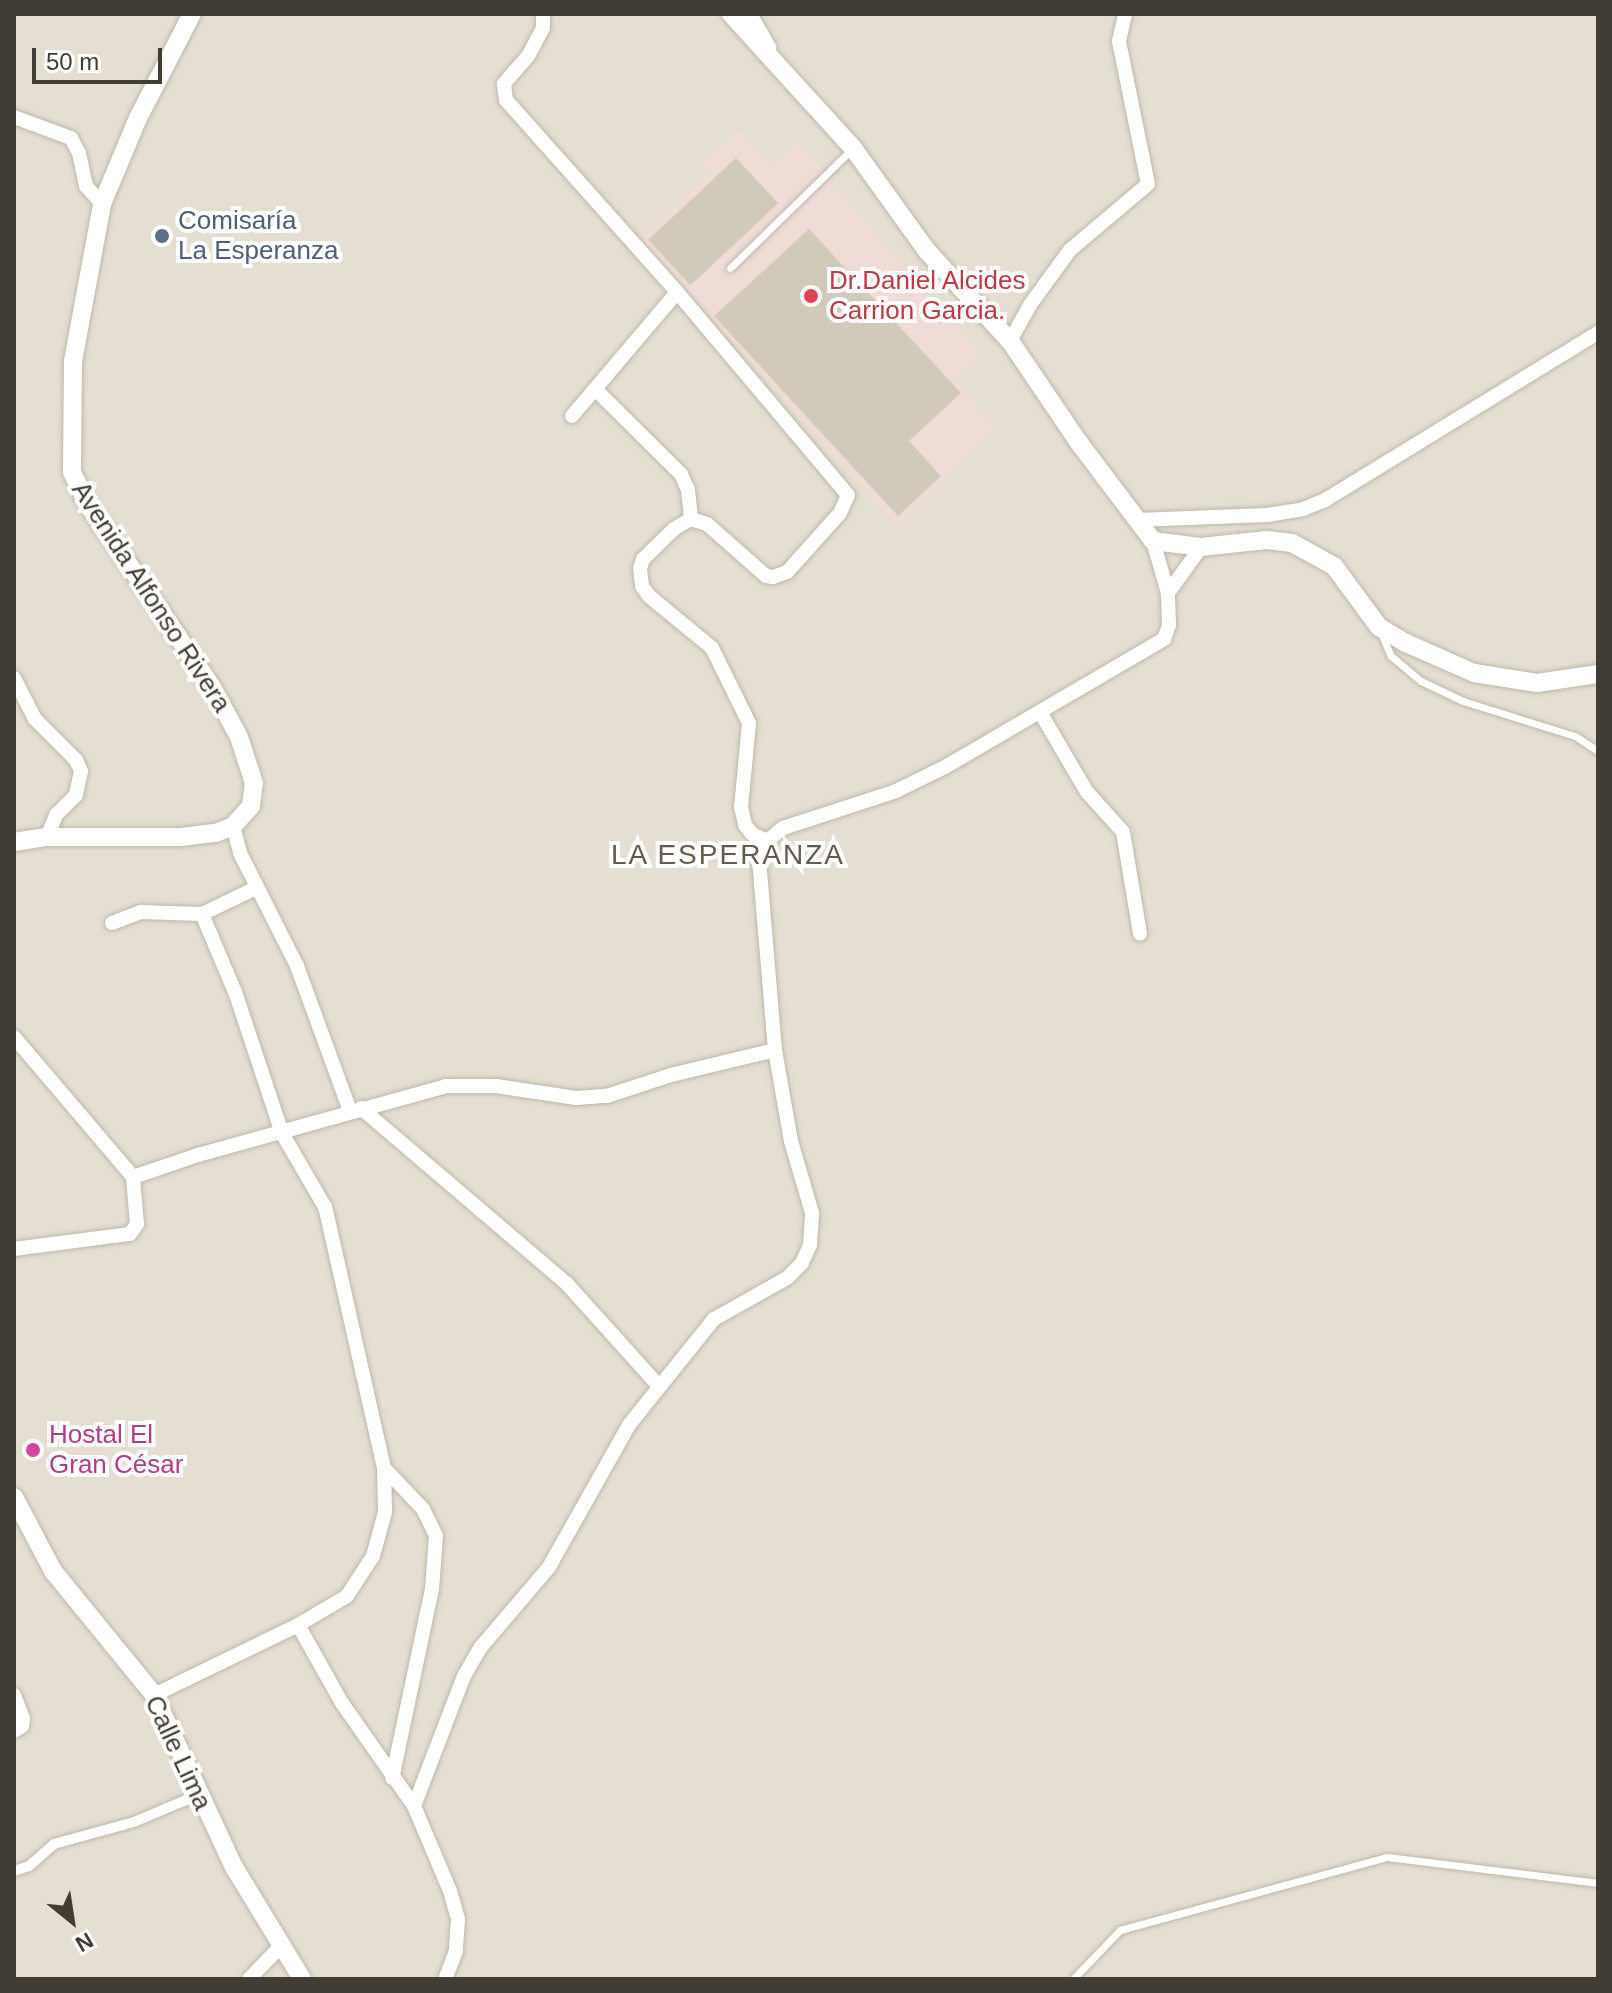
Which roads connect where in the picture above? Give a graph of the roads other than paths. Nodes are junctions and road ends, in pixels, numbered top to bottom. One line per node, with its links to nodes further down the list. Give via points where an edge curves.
1 (192, 14): 9 (street, Avenida Alfonso Rivera, via 138,118)
2 (543, 14): 11 (street, via 543,28 528,56 504,84 506,100)
3 (731, 14): 6 (street)
4 (750, 14): 6 (street)
5 (1125, 14): 13 (street, via 1119,41 1148,184 1070,250)
6 (777, 60): 8 (street)
7 (14, 117): 9 (street, via 71,138 86,186)
8 (853, 148): 10 (lane); 13 (street, via 927,251)
9 (102, 204): 26 (street, Avenida Alfonso Rivera, via 73,361 72,472 239,737 254,783 251,806)
10 (730, 268)
11 (677, 292): 14 (street); 16 (street, via 848,495 840,513 787,572 773,577 707,524)
12 (1598, 333): 17 (street, via 1303,509)
13 (1010, 341): 17 (street)
14 (596, 390): 15 (street); 16 (street, via 681,474)
15 (572, 416)
16 (691, 519): 28 (street, via 643,559 639,577 649,596 712,648 749,723 741,807 745,825)
17 (1136, 520): 18 (street)
18 (1153, 541): 19 (street); 20 (street)
19 (1201, 547): 20 (street); 21 (street, via 1267,540 1292,543 1334,566)
20 (1168, 593): 24 (street, via 1164,639)
21 (1379, 627): 22 (street, via 1474,673 1537,683); 25 (lane, via 1391,656 1421,681 1463,701 1575,736)
22 (1598, 674)
23 (14, 678): 27 (street, via 35,719 81,771 76,795 56,815)
24 (1040, 712): 28 (street, via 920,779 783,828); 33 (street, via 1087,792 1123,832)
25 (1598, 751)
26 (233, 826): 27 (street, via 181,837); 30 (street)
27 (47, 837): 29 (street)
28 (767, 841): 35 (street, via 759,858)
29 (14, 842)
30 (256, 888): 31 (street); 36 (street, via 297,966)
31 (202, 914): 32 (street, via 141,912); 37 (street, via 235,992)
32 (112, 923)
33 (1140, 934)
34 (14, 1037): 38 (street)
35 (775, 1050): 36 (street, via 607,1096 446,1086); 40 (street, via 791,1141 812,1213 810,1245 787,1278 714,1319)
36 (356, 1110): 37 (street); 40 (street, via 567,1284)
37 (282, 1133): 38 (street); 41 (street, via 325,1207)
38 (133, 1177): 39 (street, via 137,1224 130,1234)
39 (14, 1249)
40 (659, 1386): 49 (street, via 629,1425 549,1567 481,1647 464,1676)
41 (384, 1468): 43 (street, via 381,1533 362,1578 347,1596); 47 (street, via 423,1509 436,1536 432,1589)
42 (14, 1497): 45 (street, Calle Lima, via 53,1571)
43 (298, 1625): 45 (street); 47 (street)
44 (14, 1695): 46 (street, via 23,1718)
45 (154, 1695): 48 (street, Calle Lima)
46 (14, 1731)
47 (392, 1778): 49 (street)
48 (198, 1795): 50 (street, via 134,1822 54,1844 29,1866); 52 (street, Calle Lima)
49 (414, 1806): 55 (street, via 458,1919 456,1951)
50 (14, 1871)
51 (1598, 1883): 56 (lane, via 1387,1857 1120,1930)
52 (281, 1946): 53 (street); 54 (street, Calle Lima)
53 (249, 1979)
54 (302, 1979)
55 (445, 1979)
56 (1073, 1979)

